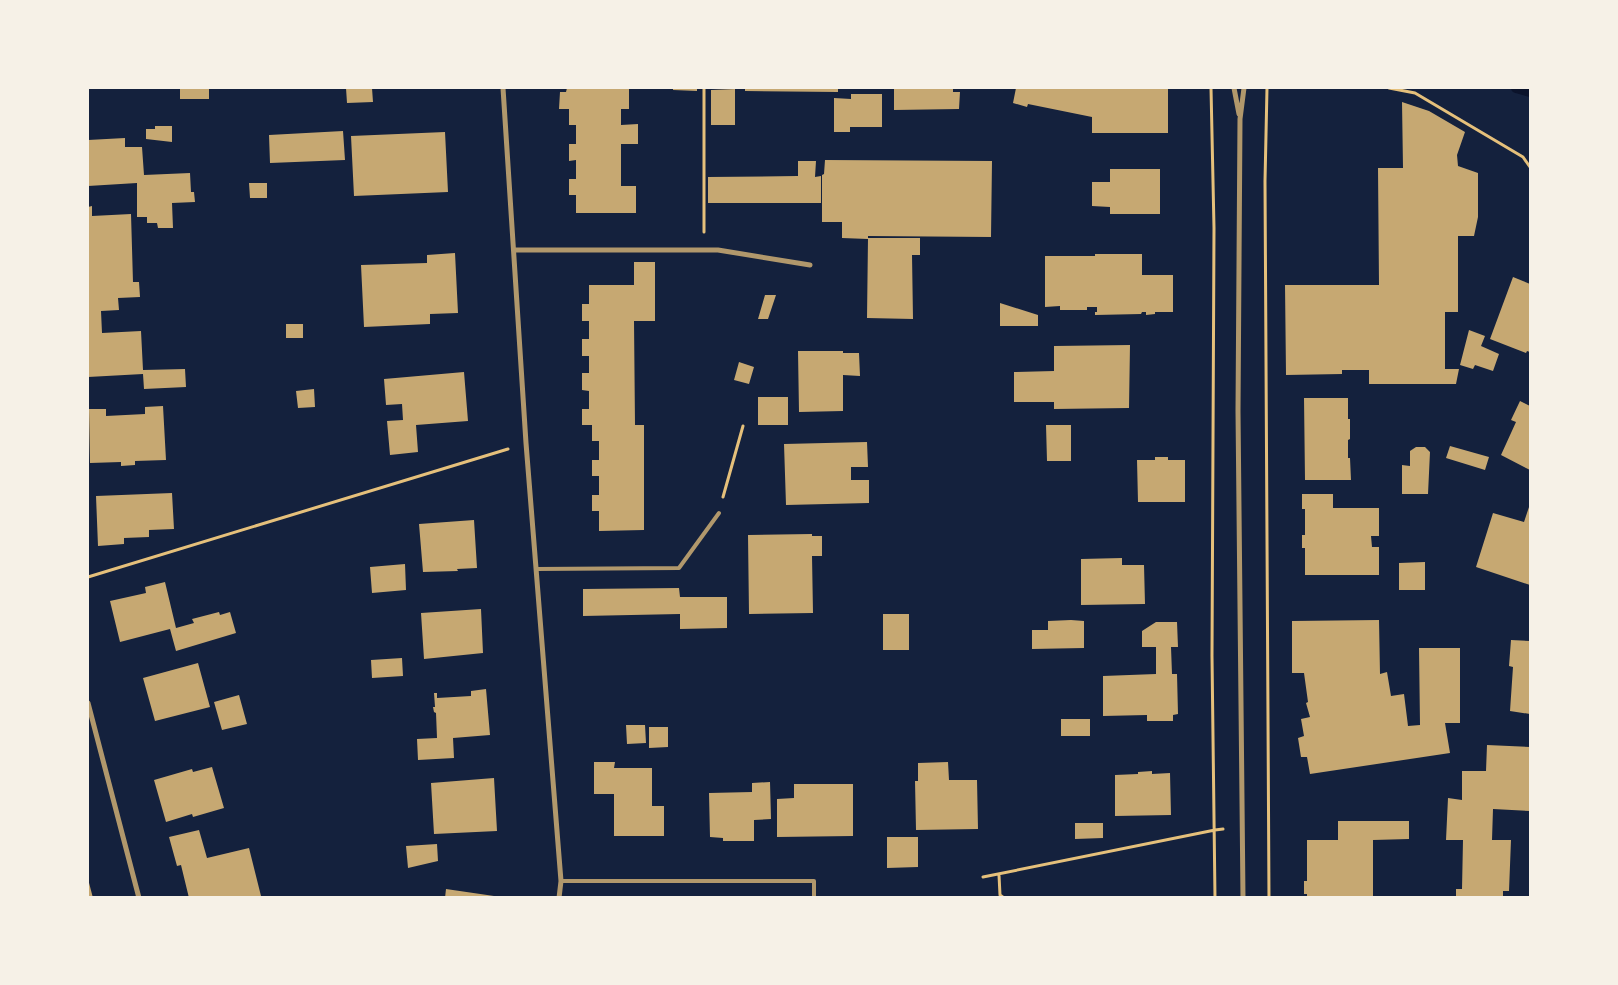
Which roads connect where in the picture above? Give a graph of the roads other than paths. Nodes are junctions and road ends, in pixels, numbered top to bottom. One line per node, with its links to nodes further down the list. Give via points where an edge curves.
1 (503, 88): 5 (street)
2 (1234, 88): 4 (street)
3 (1244, 88): 4 (street)
4 (1240, 119): 14 (street, via 1238,411)
5 (514, 250): 6 (street, via 718,250); 8 (street)
6 (810, 265)
7 (719, 513): 8 (lane, via 679,568)
8 (536, 569): 10 (street)
9 (88, 703): 11 (street)
10 (561, 881): 12 (street); 13 (lane, via 814,881)
11 (139, 898)
12 (560, 898)
13 (814, 898)
14 (1243, 898)

